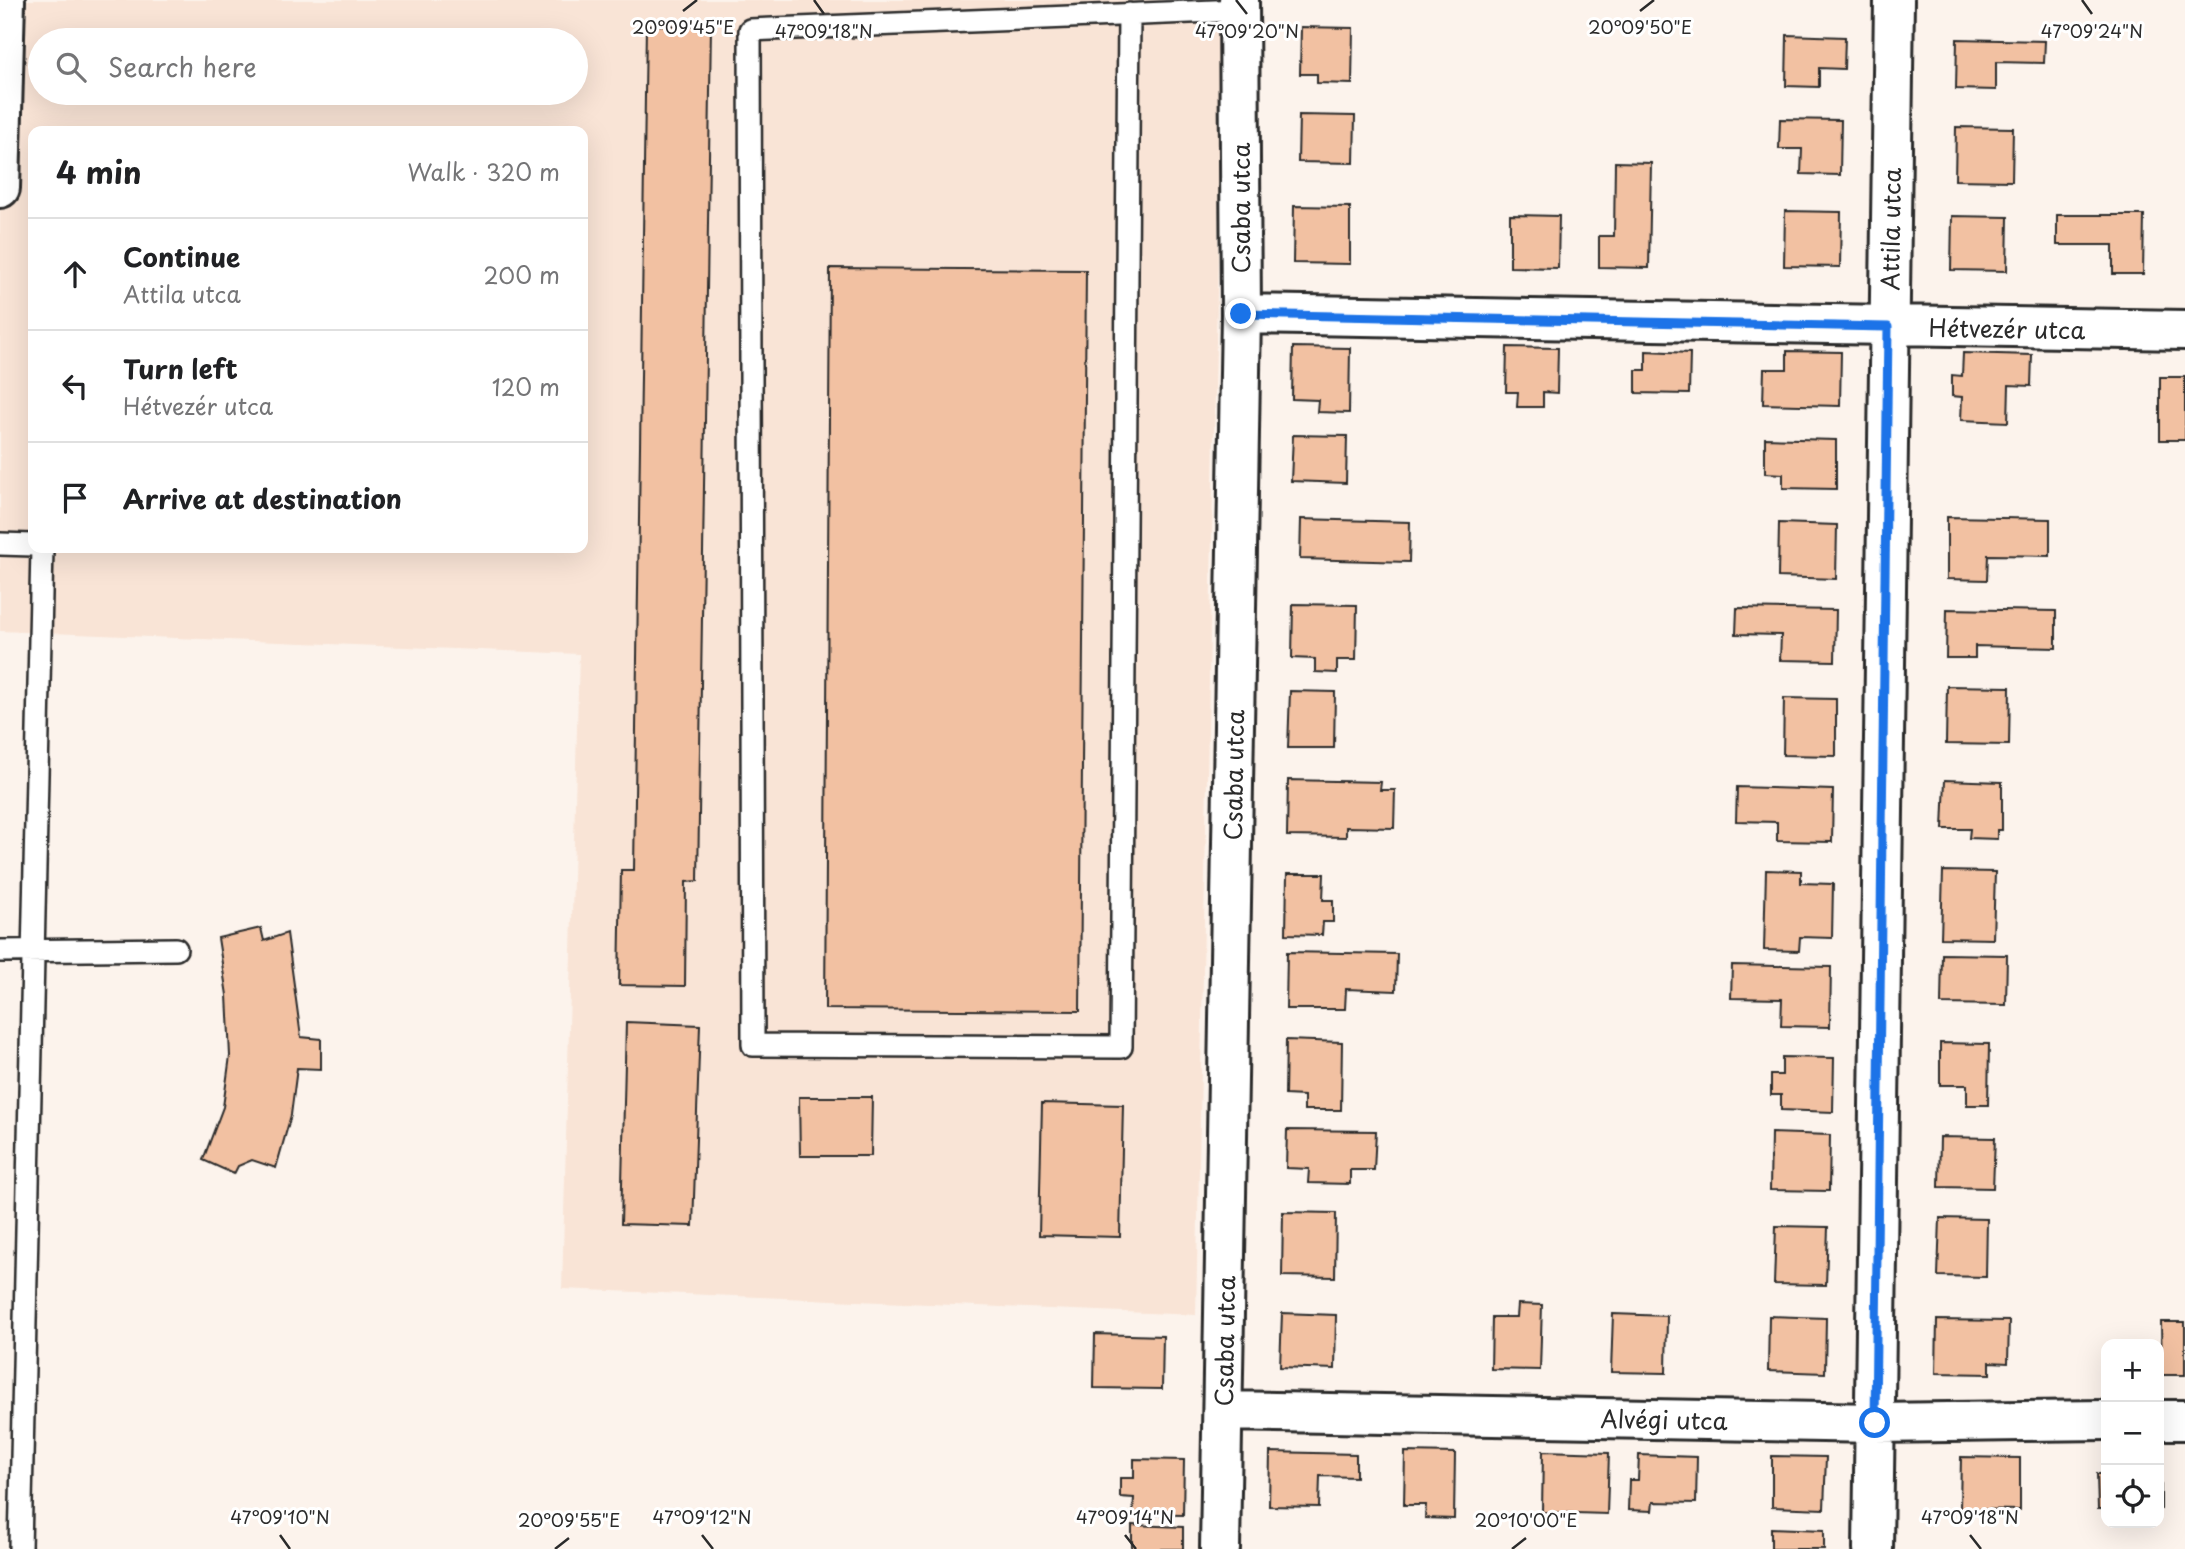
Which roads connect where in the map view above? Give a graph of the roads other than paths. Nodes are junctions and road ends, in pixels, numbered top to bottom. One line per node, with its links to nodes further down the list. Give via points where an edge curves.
1 (5, 0): 5 (street)
2 (1894, 0): 7 (street, Attila utca)
3 (1239, 5): 4 (lane); 6 (street, Csaba utca)
4 (1129, 14): 4 (lane, via 750,30 752,1045 1121,1047)
5 (0, 188)
6 (1241, 314): 7 (street, Hétvezér utca); 15 (street, Csaba utca)
7 (1888, 327): 8 (street, Hétvezér utca); 19 (street, Attila utca)
8 (2185, 330)
9 (0, 544): 10 (lane)
10 (28, 545)
11 (42, 553): 14 (lane)
12 (176, 949): 14 (lane)
13 (0, 951): 14 (lane)
14 (32, 951): 20 (lane)
15 (1223, 1411): 19 (street, Alvégi utca); 21 (street, Csaba utca)
16 (2101, 1420): 19 (street, Alvégi utca)
17 (2164, 1420): 18 (street)
18 (2185, 1420)
19 (1875, 1423): 22 (street, Attila utca)
20 (20, 1549)
21 (1220, 1549)
22 (1873, 1549)

